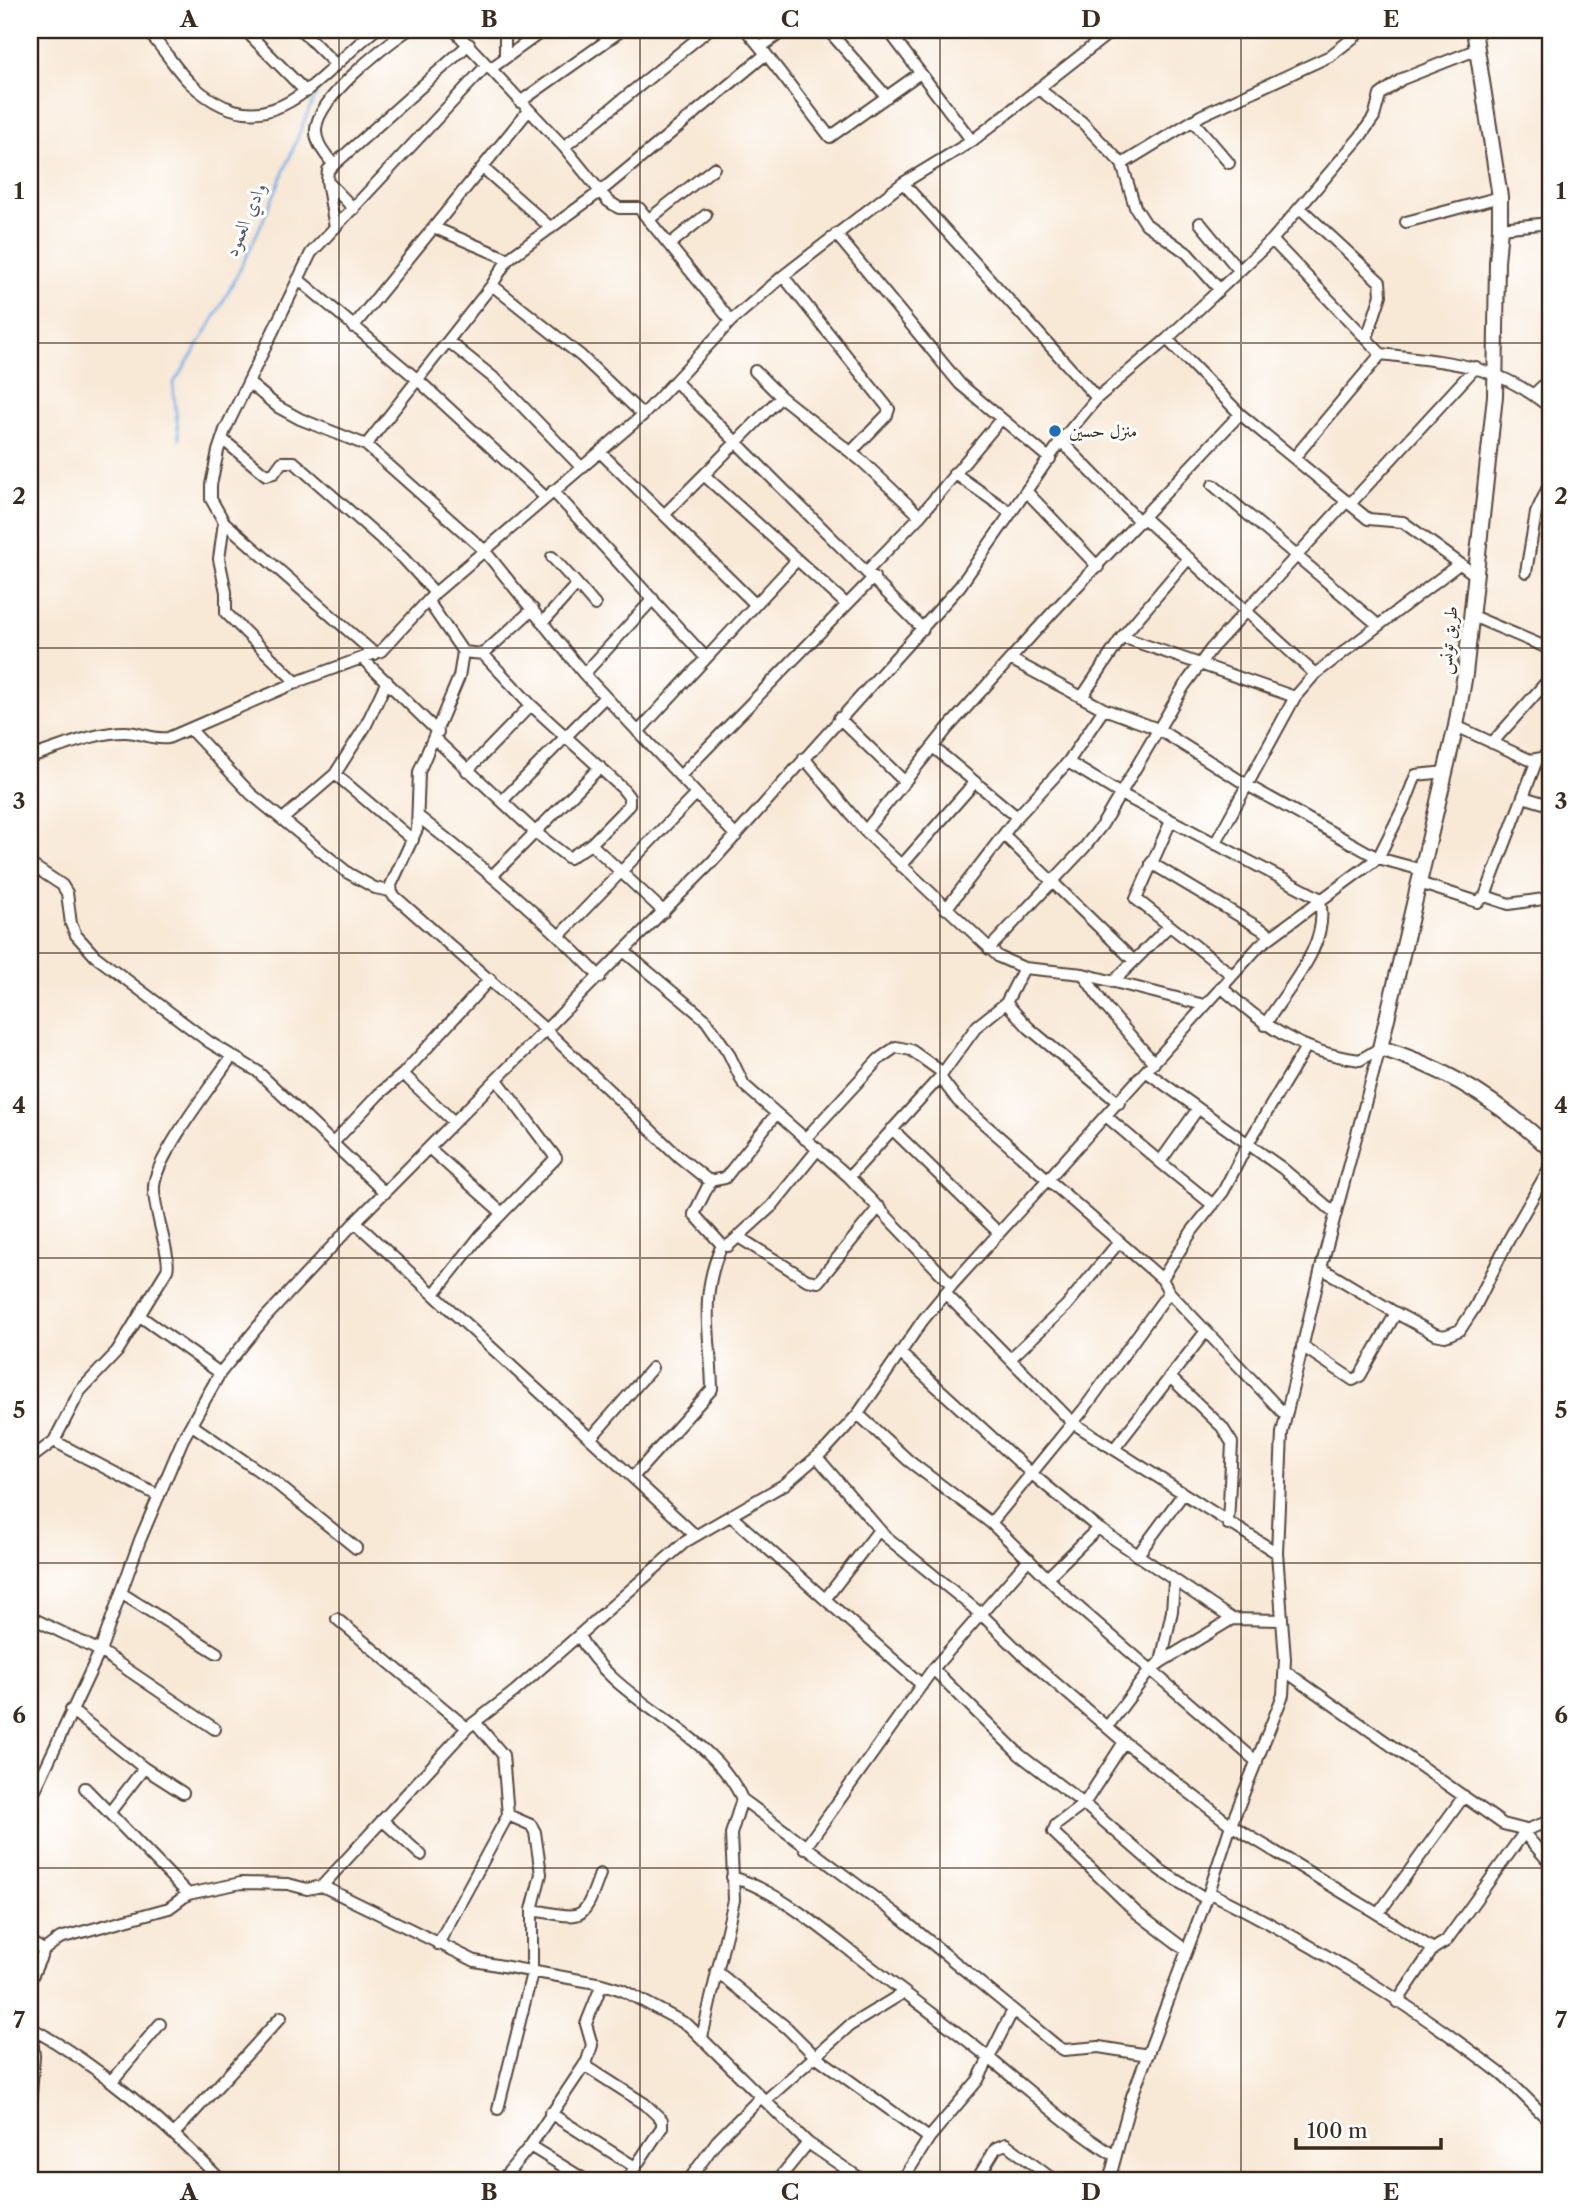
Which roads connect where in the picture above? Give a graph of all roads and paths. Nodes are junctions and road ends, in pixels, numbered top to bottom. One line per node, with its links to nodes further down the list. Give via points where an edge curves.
1 (146, 30): 27 (street, via 188,81 233,110 252,113 280,107)
2 (245, 30): 27 (street)
3 (301, 30): 23 (street)
4 (375, 30): 23 (street)
5 (408, 30): 33 (street, via 364,63 319,118 317,137)
6 (454, 30): 19 (street)
7 (505, 30): 22 (street)
8 (544, 30): 22 (street)
9 (622, 30): 29 (street)
10 (708, 30): 32 (street)
11 (746, 30): 21 (street)
12 (785, 30): 21 (street)
13 (828, 30): 28 (street)
14 (906, 30): 18 (street)
15 (1113, 30): 26 (street)
16 (1363, 30): 30 (street, via 1318,62)
17 (1474, 30): 20 (main road, طريق تونس)
18 (891, 34): 25 (street)
19 (469, 44): 24 (street); 33 (street)
20 (1478, 49): 41 (main road, طريق تونس); 42 (street, via 1402,79 1380,95 1374,117)
21 (764, 50): 28 (street, via 830,137); 40 (street)
22 (505, 58): 24 (street)
23 (334, 64): 27 (street)
24 (488, 68): 29 (street); 43 (street)
25 (920, 73): 28 (street); 31 (street)
26 (1041, 90): 31 (street); 35 (street, via 1082,122)
27 (306, 92)
28 (887, 97)
29 (524, 106): 32 (street); 36 (street)
30 (1193, 121): 34 (street); 35 (street)
31 (972, 141): 39 (street)
32 (564, 147): 40 (street)
33 (332, 163): 38 (street)
34 (1229, 163)
35 (1122, 164): 61 (street, via 1135,207 1146,224 1187,253)
36 (483, 168): 50 (street); 51 (street)
37 (714, 168): 45 (street)
38 (327, 181): 43 (street); 49 (street)
39 (902, 183): 53 (street); 77 (street)
40 (601, 191): 45 (street, via 614,206 636,207); 51 (street)
41 (1500, 197): 46 (street); 52 (main road, طريق تونس)
42 (1300, 208): 54 (street); 64 (street, via 1380,282 1381,295)
43 (354, 209): 49 (street)
44 (706, 215): 55 (street)
45 (648, 220): 55 (street)
46 (1406, 222)
47 (1200, 223): 57 (street)
48 (1550, 223): 52 (street)
49 (335, 228): 59 (street, via 311,253)
50 (435, 228): 56 (street); 63 (street)
51 (551, 228): 56 (street)
52 (1500, 228): 70 (main road, طريق تونس)
53 (836, 234): 58 (street); 81 (street, via 960,384)
54 (1272, 240): 57 (street); 64 (street)
55 (669, 245): 62 (street)
56 (508, 258): 60 (street)
57 (1238, 269): 61 (street)
58 (783, 276): 62 (street); 86 (street, via 889,410)
59 (298, 279): 63 (street); 74 (street)
60 (492, 285): 66 (street); 80 (street, via 581,356)
61 (1218, 288): 65 (street)
62 (731, 321): 73 (street)
63 (354, 327): 72 (street)
64 (1367, 338): 67 (street)
65 (1167, 339): 77 (street); 79 (street)
66 (448, 341): 72 (street); 90 (street, via 500,383)
67 (1381, 354): 68 (street); 88 (street)
68 (1476, 367): 70 (street); 97 (street)
69 (755, 371): 76 (street)
70 (1496, 373): 75 (street); 112 (main road, طريق تونس)
71 (1550, 379): 75 (street)
72 (418, 380): 85 (street); 96 (street)
73 (676, 382): 80 (street); 84 (street)
74 (249, 383): 82 (street); 85 (street, via 300,419)
75 (1534, 394): 78 (street)
76 (781, 397): 84 (street); 86 (street)
77 (1097, 398): 83 (street)
78 (1550, 408)
79 (1240, 414): 88 (street); 101 (street)
80 (643, 415): 87 (street)
81 (1001, 419): 89 (street); 91 (street)
82 (222, 439): 102 (street, via 211,499); 114 (street, via 266,475 282,462 295,462 402,558)
83 (1061, 441): 89 (street); 101 (street)
84 (737, 444): 92 (street); 111 (street)
85 (366, 445): 103 (street)
86 (850, 452): 100 (street)
87 (601, 453): 90 (street); 99 (street)
88 (1294, 458): 97 (street)
89 (1050, 459): 95 (street)
90 (582, 468): 96 (street)
91 (954, 473): 98 (street); 100 (street)
92 (705, 476): 99 (street); 107 (street)
93 (1550, 484): 110 (street, via 1536,513)
94 (1213, 485): 104 (street)
95 (1027, 492): 98 (street); 109 (street)
96 (549, 494): 103 (street); 115 (street)
97 (1349, 503): 104 (street); 108 (street, via 1375,522 1403,522)
98 (1011, 513): 124 (street)
99 (664, 515): 116 (street)
100 (920, 516): 111 (street)
101 (1142, 520): 106 (street); 109 (street)
102 (224, 522): 128 (street); 138 (street, via 219,559 226,613)
103 (484, 550): 114 (street); 119 (street)
104 (1298, 556): 120 (street); 123 (street)
105 (552, 557): 113 (street)
106 (1189, 558): 120 (street); 125 (street)
107 (796, 561): 116 (street); 117 (street)
108 (1459, 564): 112 (street); 123 (street)
109 (1098, 567): 132 (street)
110 (1526, 572)
111 (870, 574): 117 (street); 124 (street)
112 (1474, 574): 121 (main road, طريق تونس)
113 (577, 584): 118 (street); 122 (street)
114 (432, 597): 127 (street); 128 (street)
115 (653, 599): 130 (street); 134 (street)
116 (755, 604): 130 (street)
117 (846, 604): 162 (street)
118 (595, 605)
119 (533, 609): 122 (street); 129 (street)
120 (1246, 611): 133 (street); 135 (street)
121 (1470, 615): 126 (street); 145 (main road, طريق تونس)
122 (543, 622): 134 (street)
123 (1378, 625): 135 (street)
124 (923, 629): 144 (street)
125 (1122, 637): 133 (street); 140 (street)
126 (1550, 649)
127 (463, 652): 129 (street); 149 (street, via 459,677)
128 (374, 654): 131 (street)
129 (483, 654): 142 (street)
130 (706, 658): 148 (street)
131 (364, 660): 137 (street); 138 (street)
132 (1012, 660): 140 (street); 152 (street)
133 (1198, 666): 141 (street); 147 (street)
134 (584, 674): 139 (street)
135 (1315, 674): 141 (street)
136 (1550, 678): 151 (street)
137 (387, 681): 149 (street); 161 (street)
138 (297, 683): 146 (street)
139 (605, 697): 148 (street); 150 (street)
140 (1082, 697): 143 (street)
141 (1295, 697): 165 (street)
142 (531, 705): 150 (street); 159 (street)
143 (1104, 709): 147 (street); 157 (street)
144 (839, 718): 155 (street); 163 (street)
145 (1456, 726): 151 (street); 160 (main road, طريق تونس)
146 (190, 729): 154 (street, via 158,740 112,733); 173 (street, via 246,788)
147 (1158, 729): 165 (street); 166 (street)
148 (638, 732): 162 (street)
149 (437, 735): 159 (street); 171 (street, via 419,772)
150 (565, 737): 158 (street); 169 (street)
151 (1492, 743): 156 (street)
152 (933, 747): 163 (street); 164 (street)
153 (1550, 750): 156 (street)
154 (30, 757)
155 (804, 758): 175 (street); 178 (street)
156 (1537, 760): 168 (street)
157 (1068, 762): 166 (street); 172 (street)
158 (600, 767): 176 (street); 180 (street, via 629,797 629,805)
159 (467, 771): 169 (street)
160 (1446, 772): 182 (street, via 1416,775); 188 (main road, طريق تونس)
161 (335, 774): 173 (street); 179 (street)
162 (680, 776): 167 (street)
163 (905, 782): 175 (street)
164 (975, 782): 172 (street); 185 (street)
165 (1247, 785): 181 (street); 182 (street)
166 (1119, 793): 174 (street); 189 (street, via 1102,825)
167 (696, 794): 178 (street); 186 (street)
168 (1523, 797): 170 (street); 191 (street)
169 (502, 801): 176 (street)
170 (1550, 805)
171 (419, 817): 179 (street); 187 (street)
172 (1017, 817): 177 (street)
173 (284, 818): 190 (street, via 348,873)
174 (1171, 821): 181 (street); 183 (street)
175 (865, 831): 185 (street)
176 (535, 832): 180 (street, via 569,858); 187 (street)
177 (1004, 835): 189 (street); 194 (street)
178 (736, 836): 195 (street)
179 (413, 840): 190 (street)
180 (591, 844): 186 (street)
181 (1216, 844): 193 (street)
182 (1378, 858): 188 (street); 193 (street)
183 (1151, 863): 196 (street, via 1136,899); 197 (street)
184 (30, 864): 215 (street, via 62,885 71,924 88,950)
185 (901, 866): 194 (street)
186 (622, 873): 195 (street); 198 (street)
187 (492, 875): 198 (street)
188 (1421, 876): 191 (street, via 1478,902); 214 (main road, طريق تونس)
189 (1052, 881): 199 (street); 201 (street)
190 (390, 891): 206 (street)
191 (1485, 896): 192 (street, via 1509,904)
192 (1550, 898)
193 (1321, 900): 197 (street); 211 (street, via 1319,938)
194 (946, 909): 199 (street)
195 (664, 912): 200 (street)
196 (1168, 926): 201 (street); 204 (street)
197 (1271, 934): 204 (street)
198 (560, 935): 205 (street)
199 (989, 948): 202 (street)
200 (626, 953): 205 (street); 222 (street, via 705,1019 744,1085)
201 (1134, 961): 207 (street)
202 (1024, 968): 203 (street); 209 (street)
203 (1083, 974): 207 (street); 216 (street)
204 (1233, 975): 208 (street)
205 (600, 977): 212 (street)
206 (490, 979): 212 (street); 217 (street)
207 (1113, 982): 210 (street)
208 (1221, 987): 210 (street); 211 (street)
209 (1006, 1003): 218 (street, via 977,1026); 220 (street)
210 (1204, 1005): 216 (street)
211 (1265, 1026): 213 (street)
212 (547, 1031): 219 (street); 236 (street, via 678,1156)
213 (1306, 1047): 214 (street, via 1360,1060); 228 (street)
214 (1380, 1048): 231 (main road, via 1420,1060 1457,1080 1497,1104); 241 (street)
215 (232, 1056): 227 (street, via 257,1071); 253 (street, via 155,1175 156,1213 169,1264)
216 (1150, 1067): 220 (street); 221 (street)
217 (403, 1074): 224 (street); 227 (street)
218 (942, 1075): 225 (street); 226 (street, via 911,1050 897,1047 879,1059); 235 (street, via 958,1101)
219 (498, 1081): 224 (street); 240 (street, via 556,1158)
220 (1119, 1103): 223 (street)
221 (1197, 1110): 228 (street); 232 (street)
222 (776, 1114): 226 (street); 236 (street, via 725,1178)
223 (1107, 1117): 232 (street); 235 (street)
224 (454, 1122): 229 (street)
225 (892, 1129): 234 (street); 243 (street)
226 (805, 1139): 230 (street)
227 (333, 1143): 237 (street)
228 (1247, 1145): 238 (street); 241 (street)
229 (429, 1148): 237 (street); 240 (street)
230 (818, 1149): 234 (street); 244 (street)
231 (1550, 1149)
232 (1160, 1162): 238 (street)
233 (1550, 1167): 252 (street, via 1460,1330 1445,1336 1435,1334)
234 (849, 1177): 239 (street)
235 (1050, 1179): 243 (street); 245 (street)
236 (711, 1180): 246 (street, via 694,1214)
237 (385, 1193): 242 (street)
238 (1213, 1205): 248 (street)
239 (879, 1206): 244 (street, via 824,1279 815,1282); 249 (street)
240 (501, 1212): 251 (street)
241 (1336, 1213): 247 (street)
242 (355, 1222): 251 (street); 259 (street)
243 (999, 1233): 249 (street)
244 (740, 1238): 246 (street)
245 (1119, 1242): 248 (street); 257 (street, via 1073,1299)
246 (722, 1245): 271 (street, via 710,1272 706,1309 712,1389)
247 (1321, 1268): 252 (street); 255 (street)
248 (1162, 1279): 250 (street)
249 (948, 1289): 256 (street); 257 (street)
250 (1169, 1292): 254 (street); 263 (street)
251 (434, 1294): 265 (street)
252 (1396, 1313): 255 (street, via 1357,1379 1348,1379)
253 (140, 1316): 259 (street); 266 (street, via 111,1360 89,1379)
254 (1206, 1331): 260 (street); 262 (street)
255 (1302, 1346): 262 (street)
256 (900, 1353): 261 (street); 270 (street)
257 (1011, 1358): 263 (street)
258 (652, 1368): 265 (street)
259 (220, 1373): 264 (street)
260 (1170, 1377): 267 (street); 276 (street, via 1222,1427 1232,1443)
261 (858, 1414): 268 (street); 275 (street, via 909,1461)
262 (1286, 1416): 281 (street)
263 (1073, 1423): 267 (street); 270 (street)
264 (192, 1425): 273 (street); 280 (street, via 264,1474)
265 (591, 1438): 271 (street)
266 (54, 1441): 269 (street); 273 (street)
267 (1114, 1449): 272 (street)
268 (817, 1457): 274 (street, via 785,1484); 278 (street)
269 (30, 1459)
270 (1032, 1474): 275 (street); 277 (street)
271 (633, 1477): 279 (street)
272 (1183, 1494): 276 (street); 282 (street)
273 (159, 1496): 286 (street)
274 (731, 1516): 279 (street); 287 (street)
275 (991, 1523): 283 (street)
276 (1228, 1524): 281 (street)
277 (1098, 1528): 282 (street); 284 (street)
278 (879, 1530): 287 (street); 288 (street)
279 (695, 1535): 293 (street)
280 (356, 1548)
281 (1277, 1553): 292 (street)
282 (1137, 1556): 285 (street)
283 (1029, 1559): 284 (street); 288 (street)
284 (1048, 1577): 298 (street)
285 (1174, 1582): 291 (street); 296 (street)
286 (121, 1593): 294 (street); 295 (street)
287 (826, 1598): 300 (street)
288 (981, 1614): 297 (street); 303 (street)
289 (30, 1617): 294 (street)
290 (337, 1619): 302 (street)
291 (1232, 1619): 292 (street); 296 (street)
292 (1281, 1620): 299 (street)
293 (579, 1636): 302 (street); 311 (street, via 601,1668 689,1738 732,1778)
294 (100, 1651): 301 (street); 304 (street)
295 (217, 1653)
296 (1161, 1662): 298 (street)
297 (933, 1670): 300 (street); 313 (street, via 1005,1743)
298 (1150, 1670): 303 (street); 306 (street)
299 (1285, 1671): 306 (street, via 1279,1709); 310 (street)
300 (922, 1685): 320 (street)
301 (71, 1710): 307 (street); 312 (street)
302 (471, 1725): 315 (street, via 503,1755); 316 (street)
303 (1107, 1727): 305 (street)
304 (215, 1729)
305 (1124, 1742): 313 (street); 318 (street)
306 (1257, 1762): 318 (street)
307 (144, 1768): 309 (street); 314 (street)
308 (85, 1788): 314 (street)
309 (183, 1793)
310 (1464, 1796): 319 (street, via 1503,1824); 329 (street)
311 (743, 1799): 320 (street); 324 (street, via 731,1834)
312 (30, 1801)
313 (1084, 1804): 327 (street, via 1160,1870); 333 (street, via 1056,1825 1054,1834 1137,1913)
314 (110, 1812): 326 (street)
315 (508, 1815): 328 (street, via 531,1825 535,1832 541,1874); 331 (street)
316 (382, 1820): 321 (street); 325 (street)
317 (1550, 1822): 319 (street)
318 (1231, 1825): 327 (street); 329 (street)
319 (1525, 1832): 322 (street); 334 (street, via 1446,1941)
320 (805, 1848): 341 (street, via 895,1913)
321 (421, 1855)
322 (1550, 1863)
323 (600, 1874): 328 (street, via 582,1915)
324 (732, 1877): 335 (street, via 734,1899); 339 (street, via 775,1898)
325 (322, 1886): 326 (street, via 307,1889 241,1883); 331 (street)
326 (188, 1894): 332 (street, via 169,1908 60,1938)
327 (1208, 1895): 333 (street); 340 (street, via 1282,1928)
328 (532, 1910): 336 (street)
329 (1378, 1914): 334 (street)
330 (30, 1942): 332 (street)
331 (438, 1944): 336 (street, via 475,1961)
332 (44, 1950): 337 (street)
333 (1186, 1950): 347 (street)
334 (1433, 1950): 340 (street)
335 (716, 1971): 345 (street); 346 (street)
336 (532, 1973): 338 (street); 353 (street)
337 (30, 1981)
338 (602, 1984): 345 (street, via 674,2016); 349 (street, via 586,2024 592,2045)
339 (903, 1993): 346 (street, via 849,2026); 348 (street)
340 (1396, 2002): 355 (street, via 1500,2073)
341 (1013, 2010): 347 (street, via 1064,2050 1099,2048); 348 (street)
342 (281, 2017): 356 (street)
343 (31, 2024): 350 (street); 352 (street, via 34,2080)
344 (160, 2024): 350 (street)
345 (702, 2037): 351 (street)
346 (814, 2055): 351 (street); 357 (street)
347 (1148, 2055): 360 (street)
348 (988, 2057): 357 (street, via 978,2080); 360 (street, via 1053,2114)
349 (584, 2065): 354 (street); 361 (street, via 663,2120)
350 (113, 2081): 356 (street)
351 (763, 2100): 358 (street); 366 (street, via 718,2141)
352 (30, 2106)
353 (498, 2109)
354 (550, 2113): 359 (street); 361 (street)
355 (1550, 2121)
356 (174, 2133): 362 (street)
357 (929, 2138): 369 (street)
358 (807, 2143): 367 (street); 368 (street)
359 (530, 2146): 363 (street); 364 (street)
360 (1115, 2156): 372 (street)
361 (635, 2167): 365 (street)
362 (222, 2181)
363 (501, 2181)
364 (587, 2181)
365 (626, 2181)
366 (688, 2181)
367 (777, 2181)
368 (864, 2181)
369 (902, 2181)
370 (976, 2181): 371 (street, via 996,2148 1006,2144)
371 (1055, 2181)
372 (1110, 2181)

